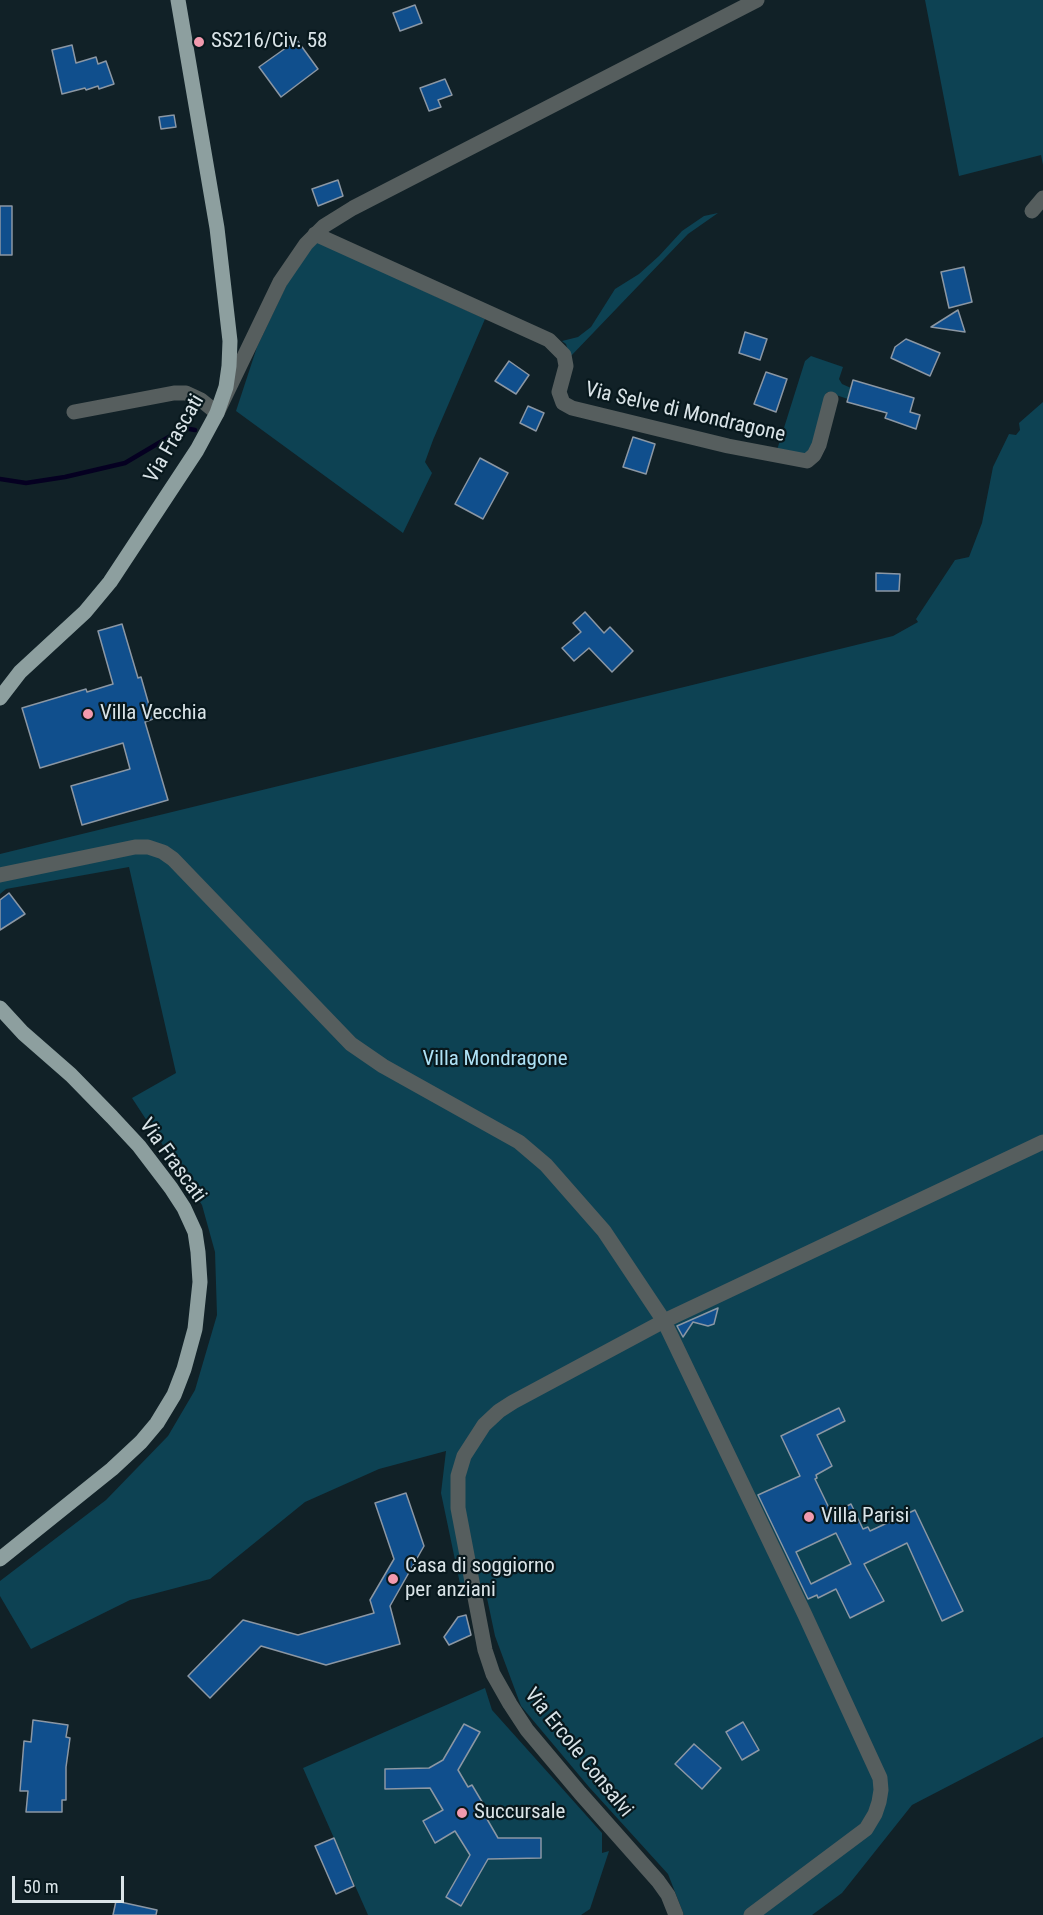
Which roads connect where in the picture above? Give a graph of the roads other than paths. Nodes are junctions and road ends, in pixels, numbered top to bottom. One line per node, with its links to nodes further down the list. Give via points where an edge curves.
1 (178, 0): 8 (main road, Via Frascati, via 217,228 230,341 228,377)
2 (758, 0): 5 (street, via 353,208)
3 (1043, 198): 4 (street)
4 (1032, 211)
5 (315, 234): 6 (street, Via Selve di Mondragone, via 554,344 565,360 560,397 572,408 807,461 819,445); 8 (street, via 280,282)
6 (831, 399)
7 (74, 412): 8 (street, via 186,393)
8 (217, 413): 9 (main road, Via Frascati, via 189,463 101,594 20,672)
9 (0, 698)
10 (0, 875): 13 (street, via 142,847 155,848 170,856 351,1044 383,1066 507,1133 539,1158 595,1219)
11 (0, 1008): 14 (main road, Via Frascati, via 119,1124 171,1188 195,1232 200,1282 197,1317 184,1369 157,1423 112,1469)
12 (1043, 1142): 13 (street, Via Ercole Consalvi)
13 (664, 1321): 15 (street, Via Ercole Consalvi, via 499,1411 471,1443 457,1490 485,1650 498,1682 546,1753 658,1881); 16 (street, via 880,1778 877,1809 866,1829)
14 (0, 1559)
15 (676, 1915)
16 (751, 1915)

